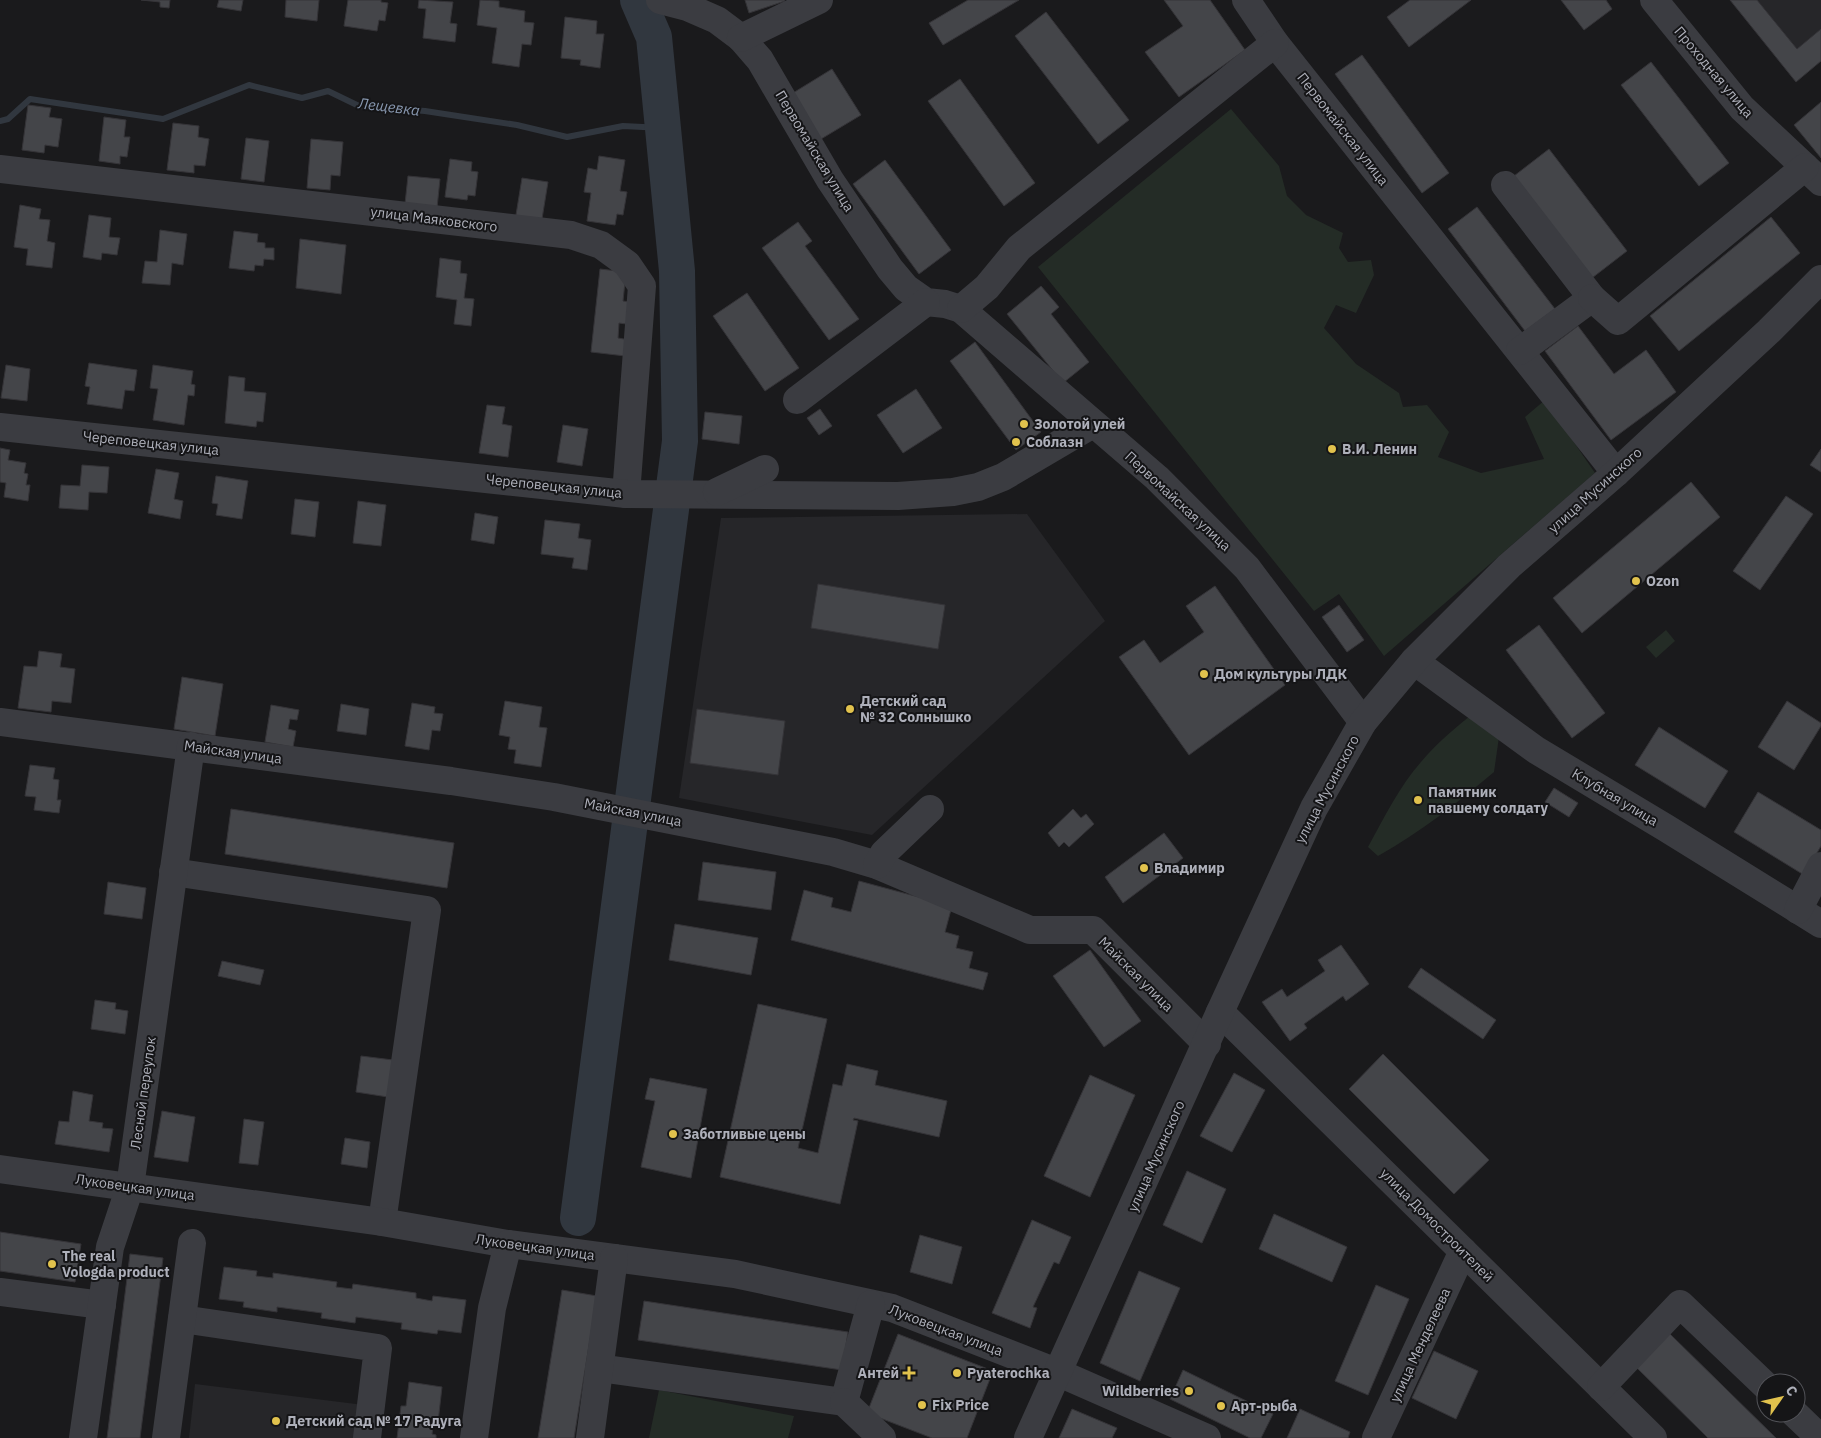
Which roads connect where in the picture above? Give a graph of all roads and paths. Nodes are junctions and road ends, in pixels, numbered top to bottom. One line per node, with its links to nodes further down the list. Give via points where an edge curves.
1 (660, 0): 5 (street, Первомайская улица)
2 (819, 0): 6 (street)
3 (1246, 0): 7 (street, Первомайская улица)
4 (1654, 0): 9 (street, Проходная улица, via 1742,108)
5 (718, 10): 6 (street, Первомайская улица)
6 (741, 38): 13 (street, Первомайская улица, via 760,60 830,180 890,269 906,288)
7 (1275, 44): 14 (street, via 1019,248 987,287); 15 (street, Первомайская улица)
8 (0, 169): 21 (street, улица Маяковского, via 571,235 601,245 627,264 642,286)
9 (1813, 175): 12 (street, via 1618,321)
10 (1505, 185): 12 (street)
11 (1821, 279): 20 (street, улица Мусинского)
12 (1592, 298): 15 (street)
13 (926, 302): 14 (street, Первомайская улица); 16 (street)
14 (961, 309): 17 (street, Первомайская улица)
15 (1520, 351): 20 (street, Первомайская улица)
16 (797, 400)
17 (1093, 424): 22 (street, Череповецкая улица, via 1003,477 953,492 898,496); 25 (street, Первомайская улица, via 1157,478 1247,568)
18 (0, 427): 21 (street, Череповецкая улица)
19 (765, 469): 22 (street)
20 (1616, 473): 23 (street, улица Мусинского, via 1509,566)
21 (626, 494): 22 (street, Череповецкая улица)
22 (711, 495)
23 (1414, 661): 25 (street, улица Мусинского); 31 (street, Клубная улица, via 1536,750)
24 (0, 722): 26 (street, Майская улица)
25 (1363, 722): 33 (street, улица Мусинского, via 1314,808)
26 (191, 746): 28 (street, Майская улица, via 567,799 833,852); 30 (street, Лесной переулок)
27 (930, 809): 28 (street, via 884,853)
28 (877, 865): 34 (street, Майская улица, via 1030,930 1093,930)
29 (1821, 866): 31 (street)
30 (173, 872): 36 (street, Лесной переулок); 37 (street, via 427,910)
31 (1798, 910): 32 (street, Клубная улица)
32 (1821, 924)
33 (1220, 1012): 34 (street, улица Мусинского); 40 (street, улица Домостроителей)
34 (1207, 1044): 47 (street, улица Мусинского)
35 (0, 1168): 36 (street, Луковецкая улица)
36 (130, 1187): 37 (street, Луковецкая улица); 44 (street, Лесной переулок, via 110,1247)
37 (382, 1222): 39 (street, Луковецкая улица)
38 (192, 1243): 45 (street)
39 (508, 1244): 41 (street, Луковецкая улица); 56 (street, via 492,1308)
40 (1464, 1251): 49 (street, улица Домостроителей); 61 (street, улица Менделеева)
41 (614, 1258): 43 (street, Луковецкая улица, via 735,1274); 46 (street)
42 (0, 1292): 44 (street)
43 (871, 1304): 47 (street, Луковецкая улица, via 892,1308); 50 (street)
44 (102, 1305): 53 (street, Лесной переулок)
45 (182, 1319): 54 (street); 55 (street, via 378,1348)
46 (599, 1368): 50 (street); 57 (street)
47 (1058, 1373): 59 (street, улица Мусинского); 60 (street, Луковецкая улица)
48 (1756, 1376): 49 (street, via 1680,1304)
49 (1601, 1387): 62 (street, улица Домостроителей)
50 (844, 1402): 58 (street)
51 (1806, 1423): 52 (street)
52 (1816, 1432)
53 (83, 1438)
54 (166, 1438)
55 (367, 1438)
56 (474, 1438)
57 (590, 1438)
58 (882, 1438)
59 (1028, 1438)
60 (1208, 1438)
61 (1376, 1438)
62 (1654, 1438)

